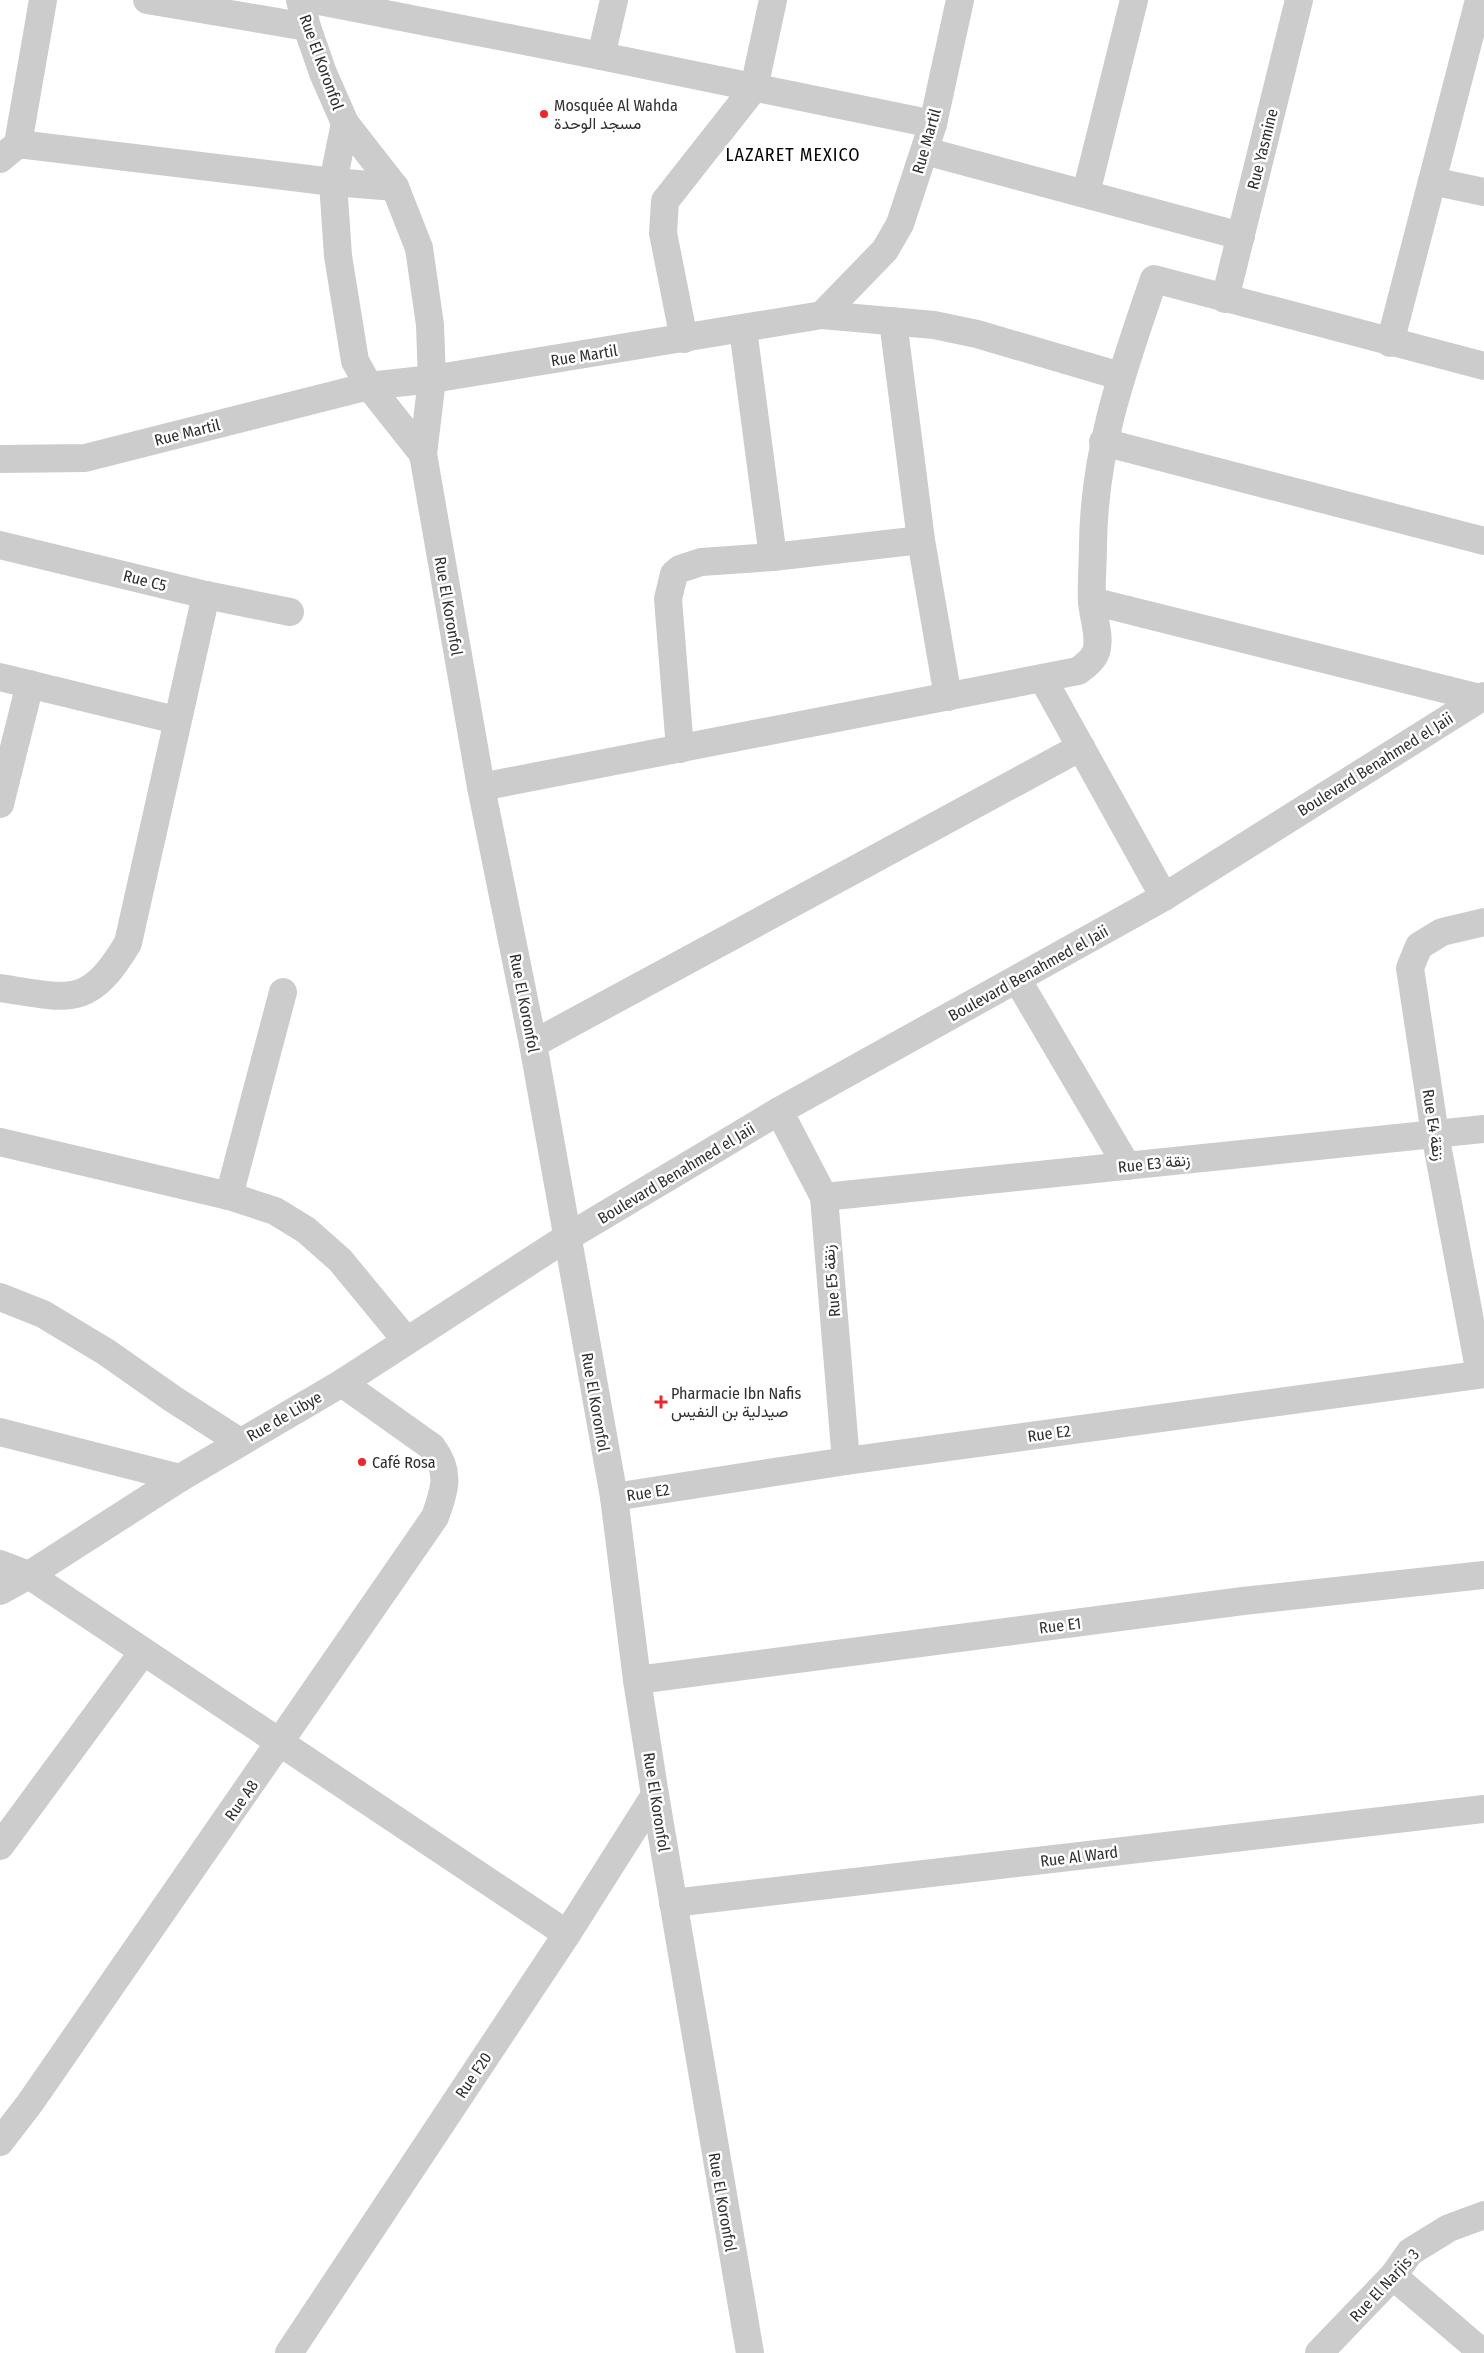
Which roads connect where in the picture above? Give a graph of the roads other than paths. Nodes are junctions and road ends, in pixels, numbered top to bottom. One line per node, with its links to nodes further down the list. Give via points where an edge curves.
1 (43, 0): 16 (street)
2 (147, 0): 11 (street)
3 (300, 0): 11 (street, Rue El Koronfol)
4 (314, 0): 12 (street)
5 (614, 0): 12 (street)
6 (773, 0): 13 (street)
7 (960, 0): 15 (street, Rue Martil)
8 (1134, 0): 22 (street)
9 (1299, 0): 23 (street, Rue Yasmine)
10 (1478, 0): 18 (street)
11 (307, 27): 14 (street, Rue El Koronfol)
12 (601, 56): 13 (street)
13 (754, 88): 15 (street); 28 (street, via 665,201 663,233)
14 (345, 123): 19 (street, Rue El Koronfol); 20 (street, Rue El Koronfol)
15 (933, 124): 17 (street, Rue Martil)
16 (9, 151): 19 (street)
17 (925, 152): 22 (street); 25 (street, Rue Martil, via 900,224 885,250)
18 (1432, 181): 21 (street); 29 (street)
19 (332, 182): 20 (street); 33 (street, Rue El Koronfol, via 338,256 355,361)
20 (395, 187): 32 (street, Rue El Koronfol, via 420,248 430,325)
21 (1484, 192)
22 (1086, 193): 23 (street)
23 (1241, 236): 24 (street, Rue Yasmine)
24 (1226, 299): 29 (street); 31 (street, via 1154,279)
25 (822, 315): 26 (street); 27 (street, Rue Martil)
26 (894, 321): 31 (street, via 977,334); 37 (street)
27 (743, 329): 28 (street, Rue Martil); 40 (street)
28 (684, 339): 32 (street, Rue Martil)
29 (1390, 343): 30 (street)
30 (1484, 366)
31 (1120, 376): 34 (street)
32 (432, 379): 33 (street, Rue Martil); 35 (street, Rue El Koronfol)
33 (369, 386): 35 (street, Rue El Koronfol); 36 (street, Rue Martil, via 85,458)
34 (1103, 442): 38 (street); 42 (street, via 1093,521)
35 (423, 454): 52 (street, Rue El Koronfol)
36 (0, 459)
37 (921, 540): 40 (street); 47 (street)
38 (1484, 541)
39 (0, 545): 41 (street, Rue C5)
40 (773, 556): 51 (street, via 701,562 674,574 668,599)
41 (206, 595): 43 (street, Rue C5); 49 (street)
42 (1092, 601): 45 (street, via 1096,652 1078,671); 48 (street)
43 (290, 612)
44 (0, 677): 46 (street)
45 (1043, 679): 47 (street); 50 (street)
46 (30, 684): 49 (street); 53 (street)
47 (948, 697): 51 (street)
48 (1482, 697): 54 (street, Boulevard Benahmed el Jaii)
49 (176, 720): 57 (street, via 128,943 116,964 93,988 74,996)
50 (1081, 747): 54 (street); 59 (street)
51 (680, 749): 52 (street)
52 (481, 787): 59 (street, Rue El Koronfol)
53 (0, 804)
54 (1164, 897): 56 (street, Boulevard Benahmed el Jaii)
55 (1484, 922): 62 (street, Rue E4 زنقة, via 1442,932 1419,946 1410,968)
56 (1017, 979): 60 (street, Boulevard Benahmed el Jaii); 64 (street)
57 (0, 988)
58 (283, 992): 65 (street)
59 (533, 1044): 67 (street, Rue El Koronfol)
60 (779, 1111): 66 (street, Rue E5 زنقة); 67 (street, Boulevard Benahmed el Jaii)
61 (1484, 1129): 62 (street, Rue E3 زنقة)
62 (1435, 1134): 64 (street, Rue E3 زنقة); 70 (street, Rue E4 زنقة)
63 (0, 1142): 65 (street)
64 (1127, 1166): 66 (street, Rue E3 زنقة)
65 (229, 1196): 69 (street, via 275,1211 306,1230 340,1260)
66 (824, 1197): 74 (street, Rue E5 زنقة)
67 (566, 1238): 69 (street, Rue de Libye); 76 (street, Rue El Koronfol)
68 (0, 1297): 73 (street, via 43,1314 106,1352)
69 (406, 1340): 71 (street, Rue de Libye)
70 (1482, 1374): 74 (street, Rue E2)
71 (342, 1383): 73 (street, Rue de Libye); 83 (street, Rue A8, via 432,1447 442,1459 444,1492 435,1517)
72 (0, 1432): 75 (street)
73 (240, 1442): 75 (street, Rue de Libye)
74 (846, 1461): 76 (street, Rue E2)
75 (180, 1478): 78 (street, Rue de Libye)
76 (614, 1497): 82 (street, Rue El Koronfol)
77 (0, 1564): 78 (street)
78 (29, 1575): 80 (street, Rue de Libye); 81 (street)
79 (1484, 1575): 82 (street, Rue E1, via 1243,1601)
80 (0, 1591)
81 (143, 1652): 83 (street); 86 (street)
82 (637, 1680): 84 (street, Rue El Koronfol)
83 (280, 1744): 88 (street); 89 (street, Rue A8)
84 (655, 1795): 87 (street, Rue El Koronfol); 88 (street, Rue F20)
85 (1484, 1808): 87 (street, Rue Al Ward)
86 (0, 1846)
87 (673, 1903): 93 (street, Rue El Koronfol)
88 (567, 1934): 92 (street, Rue F20)
89 (0, 2142)
90 (1484, 2215): 91 (street, Rue El Narjis 3, via 1449,2228 1410,2252)
91 (1393, 2276): 94 (street, Rue El Narjis 3); 95 (street)
92 (289, 2353)
93 (750, 2353)
94 (1319, 2353)
95 (1482, 2353)

